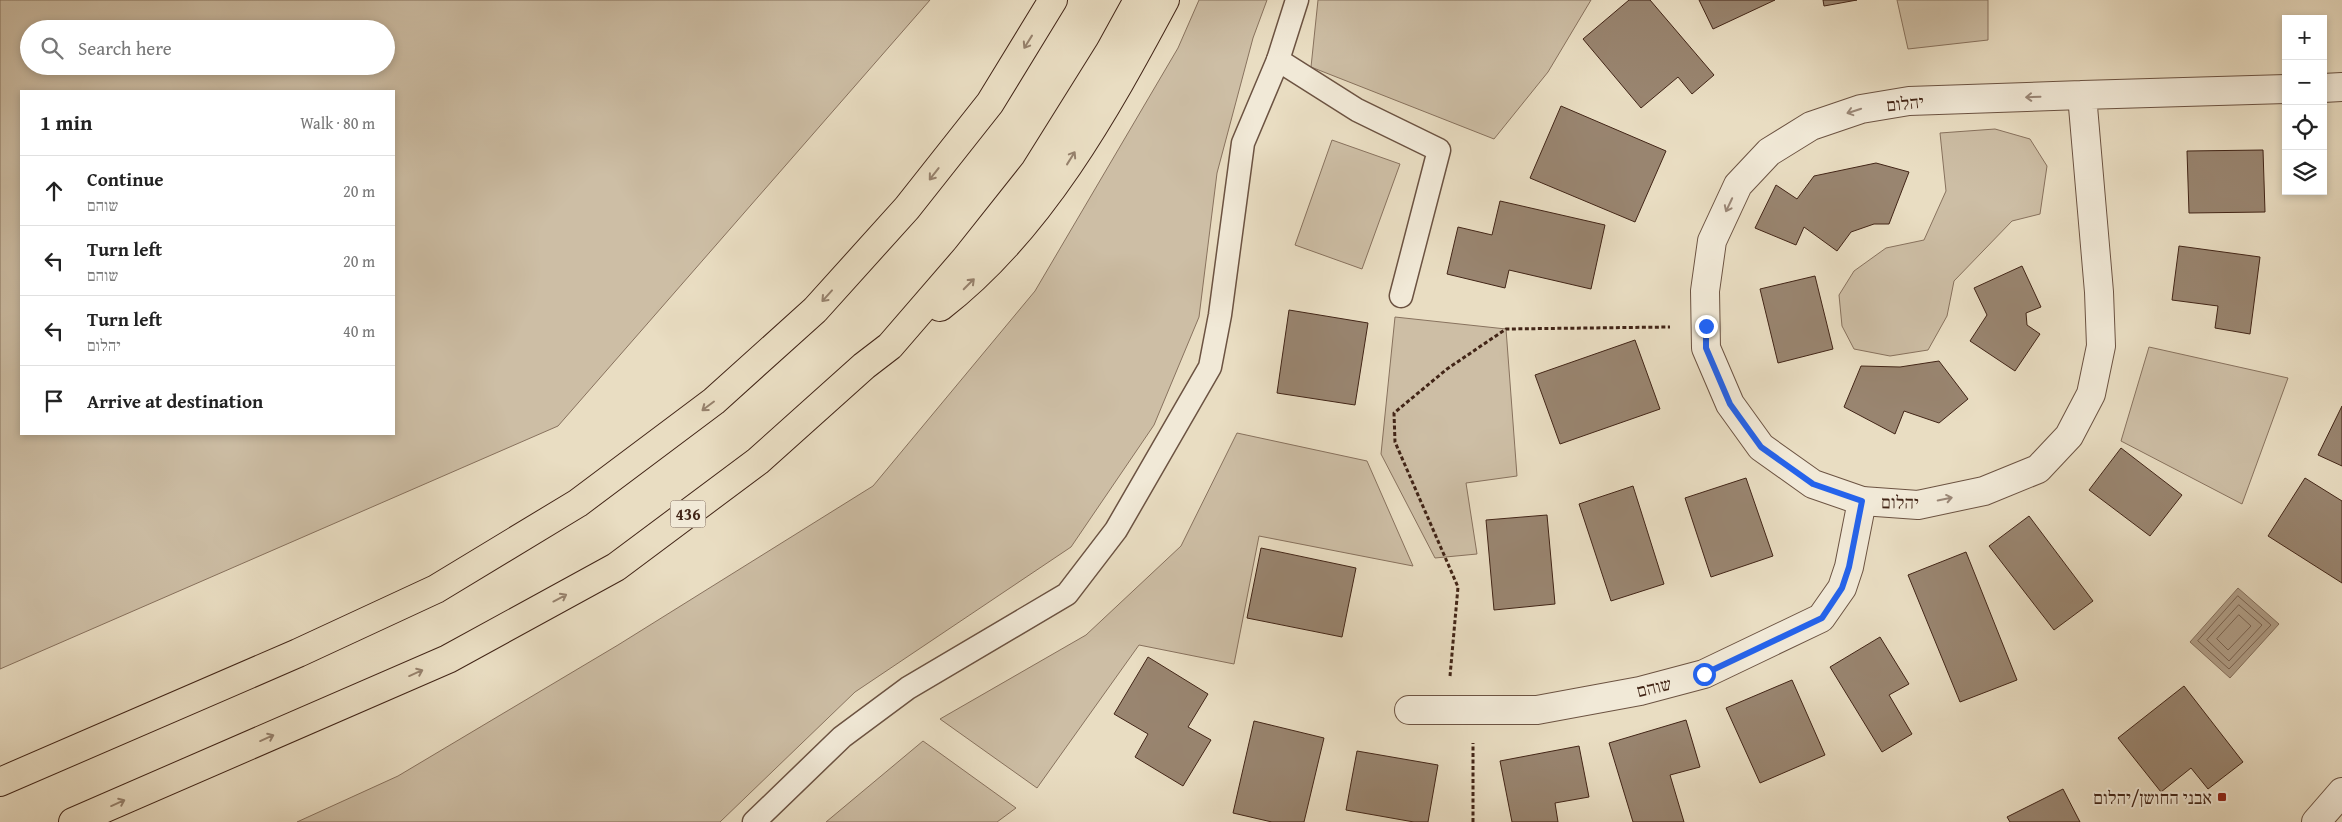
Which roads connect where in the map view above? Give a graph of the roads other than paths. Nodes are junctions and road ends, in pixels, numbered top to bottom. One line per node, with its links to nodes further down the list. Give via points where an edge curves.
1 (1054, 0): 14 (main road, one-way to 14, via 990,103 907,208 815,310 714,401 578,503 436,589 298,653)
2 (1138, 0): 11 (main road, 436, via 1110,52 1035,171)
3 (1165, 0): 11 (main road, one-way to 3, via 963,289 1044,201 1126,71)
4 (1297, 0): 5 (lane)
5 (1278, 60): 10 (lane, via 1357,110 1439,150); 17 (lane, via 1243,142 1210,367 1116,530 1067,594 908,688 849,732)
6 (2327, 88): 7 (street)
7 (2342, 88)
8 (2282, 89): 9 (street, יהלום)
9 (2082, 95): 12 (street, יהלום, one-way to 9, via 1918,504 1984,490 2038,469 2069,436 2092,394 2101,346); 12 (street, יהלום, one-way to 12, via 1910,100 1861,109 1811,126 1769,152 1738,185 1712,241 1705,292 1706,348 1730,404 1761,447 1813,484)
10 (1402, 296)
11 (890, 346): 16 (main road, 436, one-way to 11, via 448,659 616,567 758,461)
12 (1862, 501): 13 (street, שוהם, via 1842,588 1822,618 1704,674 1640,691 1537,710)
13 (1409, 710)
14 (0, 782)
15 (2342, 792): 18 (street)
16 (73, 822)
17 (754, 822)
18 (2316, 822)

